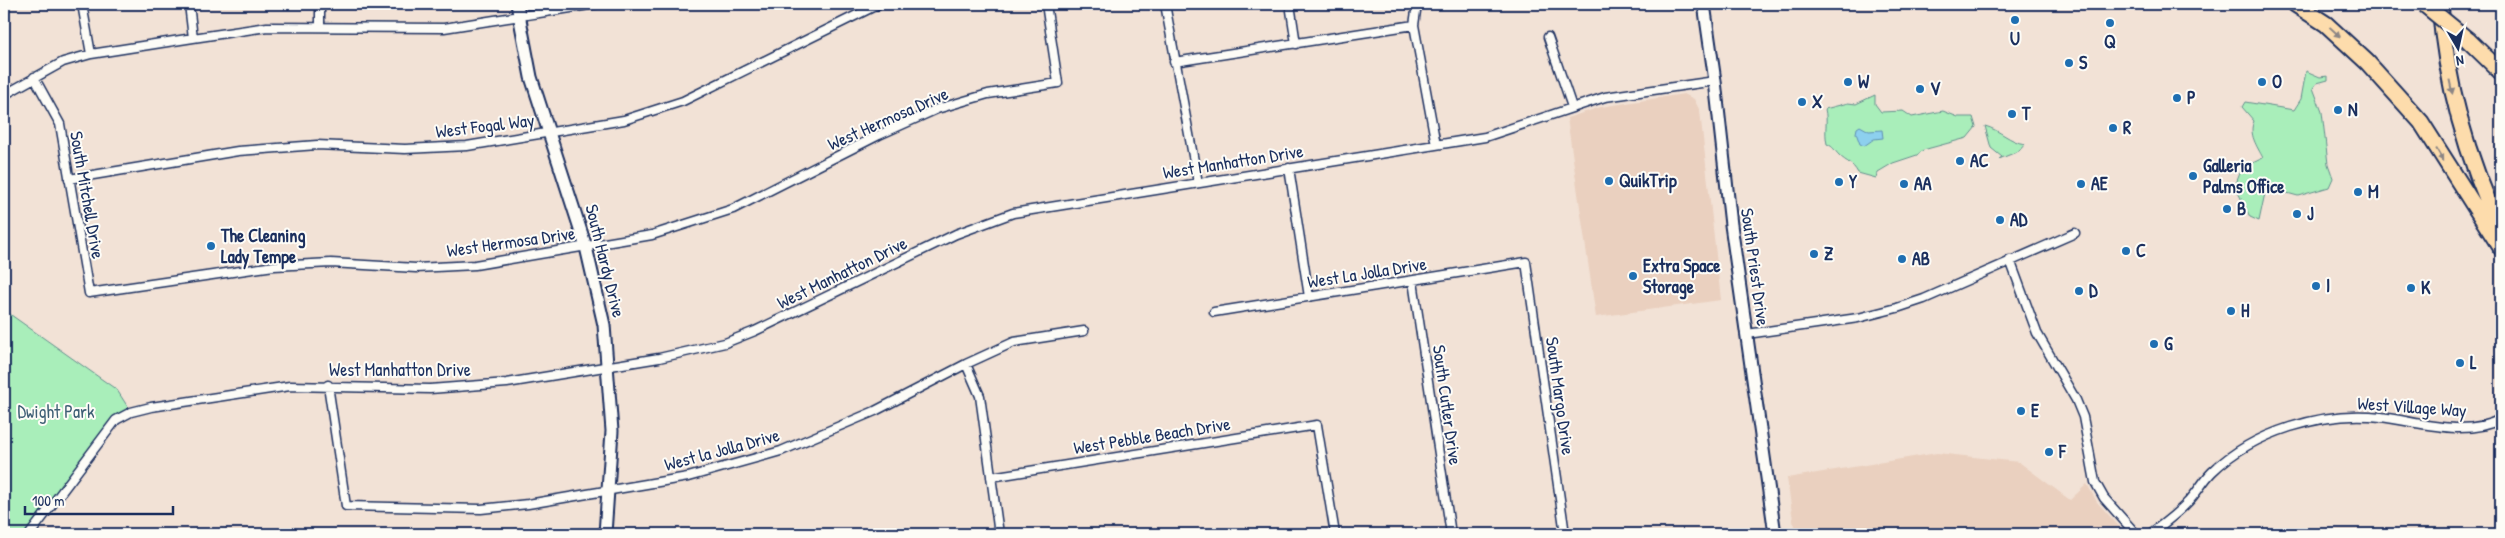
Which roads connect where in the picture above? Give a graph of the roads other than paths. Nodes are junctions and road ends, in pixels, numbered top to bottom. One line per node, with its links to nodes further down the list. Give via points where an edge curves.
1 (82, 4): 20 (street)
2 (190, 4): 18 (street)
3 (320, 4): 16 (street)
4 (517, 4): 14 (street, South Hardy Drive)
5 (596, 4): 14 (street)
6 (879, 4): 27 (street, West Fogal Way, via 683,101 624,120)
7 (1046, 4): 34 (street, West Hermosa Drive, via 1058,83 988,94 937,109 733,209 652,235)
8 (1165, 4): 21 (street)
9 (1290, 4): 19 (street)
10 (1417, 4): 15 (street)
11 (1704, 4): 24 (street, South Priest Drive)
12 (2295, 4): 35 (highway, one-way to 35, via 2326,24 2367,62 2421,122)
13 (2429, 4): 22 (highway, bridge); 32 (highway, one-way to 32, via 2444,50 2460,125)
14 (519, 18): 16 (street, via 444,28); 27 (street, South Hardy Drive, via 531,77)
15 (1414, 25): 19 (street); 28 (street)
16 (320, 26): 18 (street, via 268,28)
17 (1548, 37): 26 (street)
18 (193, 38): 20 (street)
19 (1296, 44): 21 (street)
20 (91, 54): 23 (street, via 63,62)
21 (1174, 62): 31 (street)
22 (2501, 72)
23 (34, 77): 25 (street); 30 (street, South Mitchell Drive, via 60,124)
24 (1715, 81): 26 (street, West Manhatton Drive, via 1605,97); 43 (street, South Priest Drive)
25 (4, 95)
26 (1572, 107): 28 (street, West Manhatton Drive, via 1505,132)
27 (548, 133): 30 (street, West Fogal Way, via 467,146 406,149 317,145 238,152); 34 (street, South Hardy Drive)
28 (1436, 145): 29 (street, West Manhatton Drive)
29 (1289, 168): 31 (street, West Manhatton Drive); 40 (street)
30 (70, 179): 39 (street, South Mitchell Drive)
31 (1198, 183): 45 (street, West Manhatton Drive, via 1033,209 988,220 725,343)
32 (2501, 230)
33 (2075, 233): 36 (street)
34 (586, 247): 39 (street, West Hermosa Drive, via 475,265 416,268 331,263 274,266); 45 (street, South Hardy Drive, via 601,308)
35 (2501, 248)
36 (2010, 260): 43 (street, via 1897,308 1858,318); 57 (street, via 2037,333 2083,417 2099,492)
37 (1526, 262): 38 (street, West La Jolla Drive); 55 (street, South Margo Drive)
38 (1413, 281): 40 (street, West La Jolla Drive); 54 (street, South Cutler Drive)
39 (89, 293)
40 (1309, 297): 41 (street, West La Jolla Drive)
41 (1214, 312)
42 (1084, 331): 44 (street, West la Jolla Drive, via 1014,342)
43 (1747, 334): 56 (street, South Priest Drive)
44 (966, 364): 48 (street, via 980,396); 49 (street, West la Jolla Drive, via 875,411 781,451 688,478)
45 (608, 366): 46 (street, West Manhatton Drive, via 507,383 430,389); 49 (street, South Hardy Drive, via 612,430)
46 (328, 385): 49 (street, West la Jolla Drive, via 346,506 481,509); 50 (street, West Manhatton Drive, via 290,386 150,406 131,412 116,420)
47 (2501, 419): 58 (street, West Village Way, via 2486,425 2450,428 2378,417 2353,417 2309,421 2290,427 2262,438 2232,456 2211,473 2188,502)
48 (991, 477): 52 (street); 53 (street, West Pebble Beach Drive, via 1317,425)
49 (609, 491): 51 (street, South Hardy Drive)
50 (30, 534)
51 (605, 534)
52 (999, 534)
53 (1335, 534)
54 (1451, 534)
55 (1565, 534)
56 (1775, 534)
57 (2136, 534)
58 (2150, 534)

